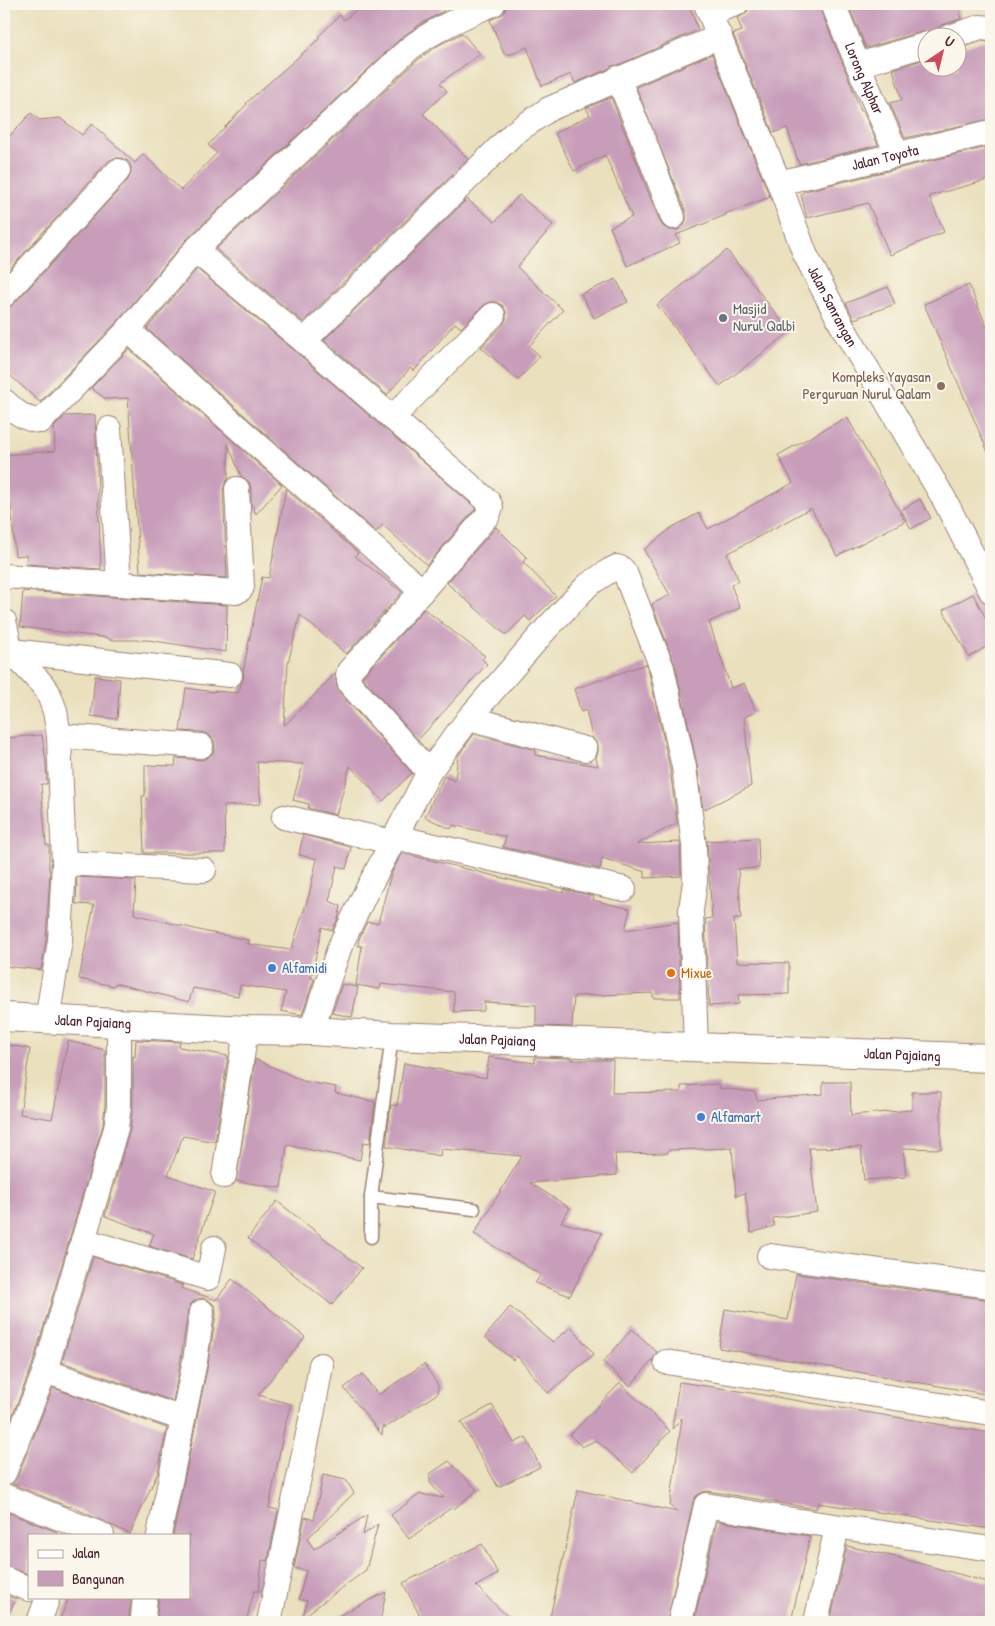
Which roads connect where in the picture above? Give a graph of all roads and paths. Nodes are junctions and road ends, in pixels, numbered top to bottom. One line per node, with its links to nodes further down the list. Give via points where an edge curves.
1 (493, 4): 16 (street, via 447,24 410,48)
2 (736, 4): 4 (street)
3 (833, 4): 9 (street, Lorong Alphar)
4 (708, 9): 7 (street, Jalan Sanrangan)
5 (991, 28): 6 (street)
6 (968, 31)
7 (720, 36): 10 (street); 14 (street, Jalan Sanrangan)
8 (918, 47): 9 (street)
9 (858, 65): 12 (street, Lorong Alphar)
10 (618, 78): 15 (street); 20 (street, via 549,109 514,133)
11 (991, 132): 12 (street, Jalan Toyota)
12 (897, 154): 14 (street, Jalan Toyota)
13 (118, 171): 17 (street)
14 (779, 183): 28 (street, Jalan Sanrangan, via 805,254 845,331 943,498)
15 (673, 217)
16 (195, 250): 19 (street); 20 (street)
17 (4, 295)
18 (493, 315): 22 (street)
19 (128, 330): 21 (street, via 41,421 20,415); 27 (street)
20 (304, 341): 22 (street)
21 (4, 401)
22 (392, 418): 27 (street, via 491,507 488,515)
23 (109, 429): 26 (street)
24 (237, 489): 26 (street, via 241,589 236,592)
25 (4, 576): 26 (street)
26 (119, 584)
27 (422, 591): 36 (street, via 348,675 350,684)
28 (991, 591)
29 (4, 621): 30 (street)
30 (11, 651): 31 (street); 33 (street, via 48,692)
31 (230, 675)
32 (469, 718): 35 (street); 36 (street); 48 (street, via 588,585 617,567 622,569 662,668 684,767 694,845 695,881 691,910)
33 (59, 736): 34 (street); 39 (street)
34 (201, 746)
35 (585, 749)
36 (429, 772): 38 (street)
37 (284, 817): 38 (street)
38 (393, 840): 41 (street); 46 (street, via 340,946)
39 (64, 863): 40 (street); 43 (street, via 60,941)
40 (204, 870)
41 (624, 889)
42 (4, 1018): 43 (main road, Jalan Pajaiang)
43 (47, 1020): 44 (main road, Jalan Pajaiang)
44 (119, 1024): 45 (main road, Jalan Pajaiang); 54 (street, via 118,1117)
45 (246, 1030): 46 (main road, Jalan Pajaiang); 50 (street)
46 (311, 1031): 47 (main road, Jalan Pajaiang)
47 (392, 1036): 48 (main road, Jalan Pajaiang); 51 (lane)
48 (696, 1047): 49 (main road, Jalan Pajaiang)
49 (991, 1058)
50 (224, 1176)
51 (371, 1197): 52 (lane); 53 (lane)
52 (474, 1210)
53 (371, 1237)
54 (83, 1240): 55 (street, via 208,1278); 61 (street)
55 (214, 1248)
56 (769, 1256): 57 (street)
57 (991, 1286)
58 (202, 1312): 63 (street)
59 (666, 1362): 62 (street)
60 (321, 1365): 77 (street)
61 (45, 1371): 63 (street); 64 (street)
62 (991, 1413)
63 (183, 1419): 69 (street)
64 (4, 1473)
65 (4, 1496): 67 (street)
66 (837, 1527): 70 (street); 78 (street, via 706,1505); 79 (street)
67 (75, 1530): 68 (street)
68 (97, 1534)
69 (159, 1534)
70 (991, 1550)
71 (4, 1579): 72 (street)
72 (28, 1589)
73 (48, 1598): 75 (street)
74 (145, 1598): 76 (street, via 143,1617)
75 (39, 1622)
76 (146, 1622)
77 (269, 1622)
78 (680, 1622)
79 (816, 1622)

